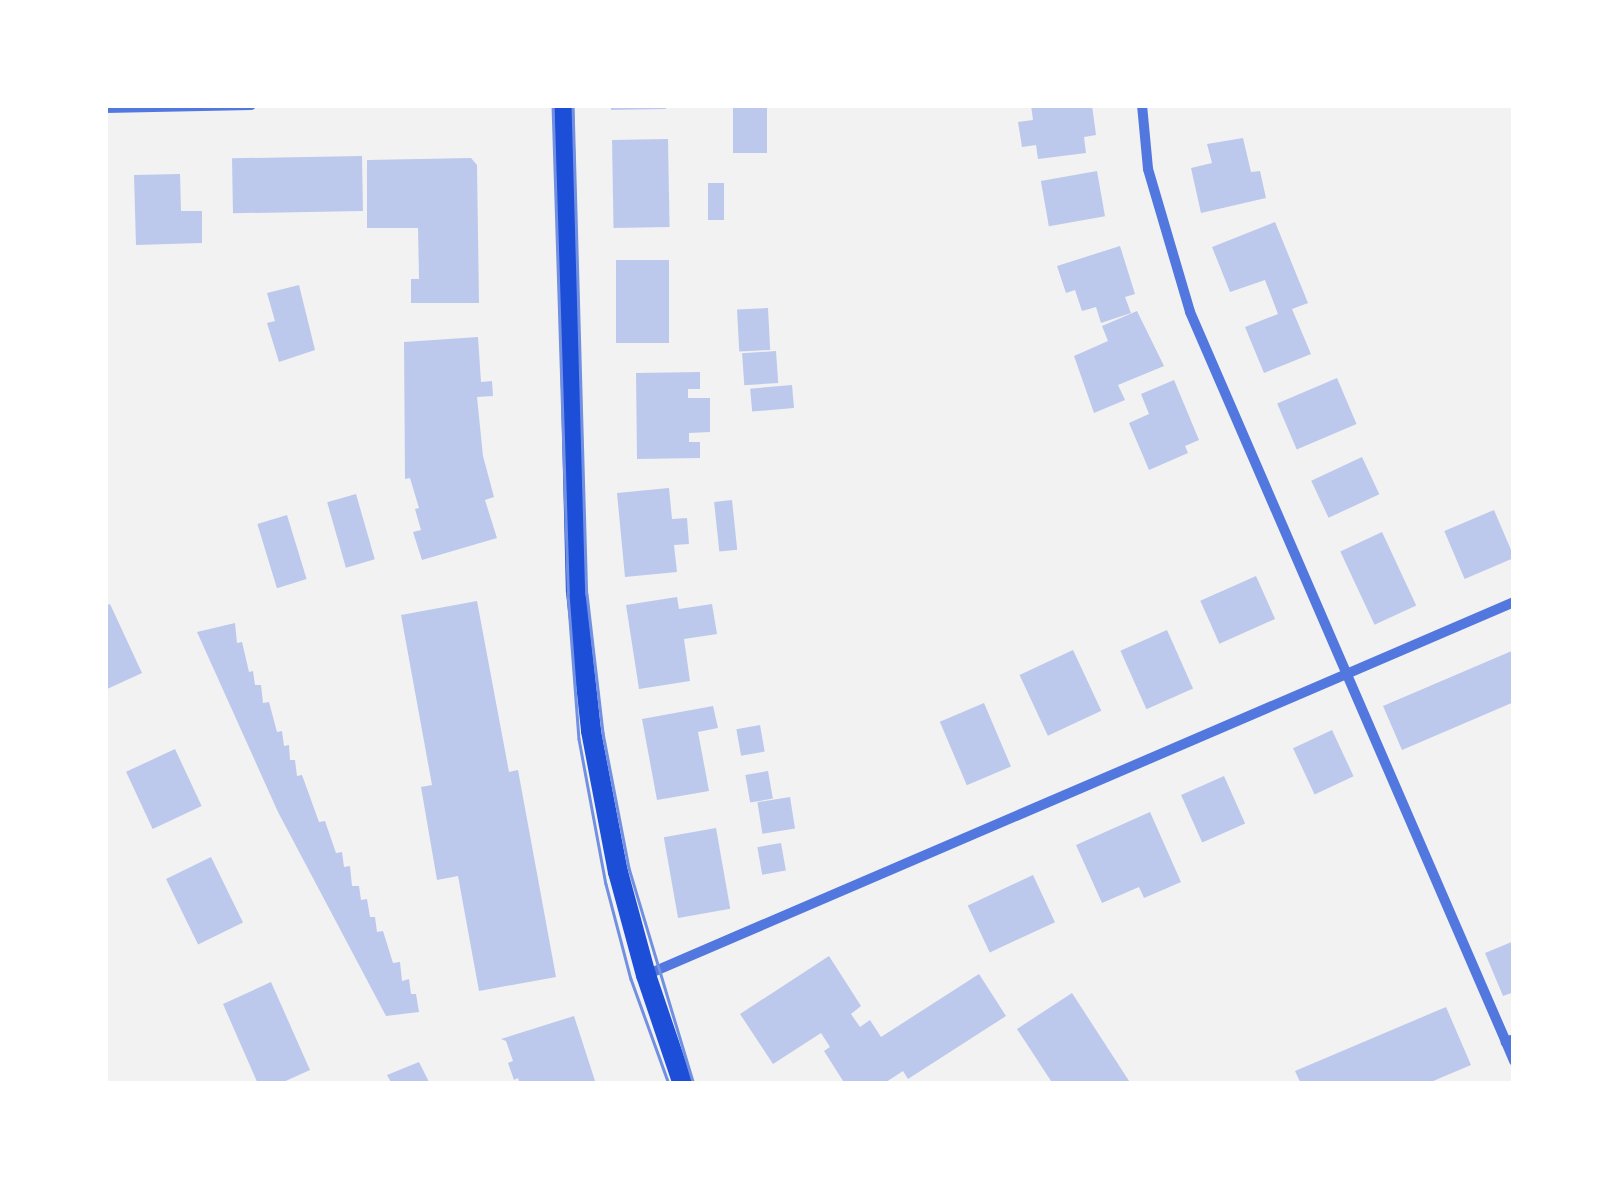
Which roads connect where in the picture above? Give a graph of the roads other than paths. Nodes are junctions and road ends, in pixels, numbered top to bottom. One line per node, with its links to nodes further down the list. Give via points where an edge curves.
1 (250, 105): 4 (street)
2 (564, 105): 7 (main road, via 576,592 591,731)
3 (1142, 105): 6 (street, via 1148,169 1190,312)
4 (105, 108)
5 (1514, 602): 6 (street)
6 (1347, 676): 7 (street); 8 (street)
7 (646, 975): 10 (main road)
8 (1510, 1041): 9 (street)
9 (1514, 1062)
10 (684, 1084)

